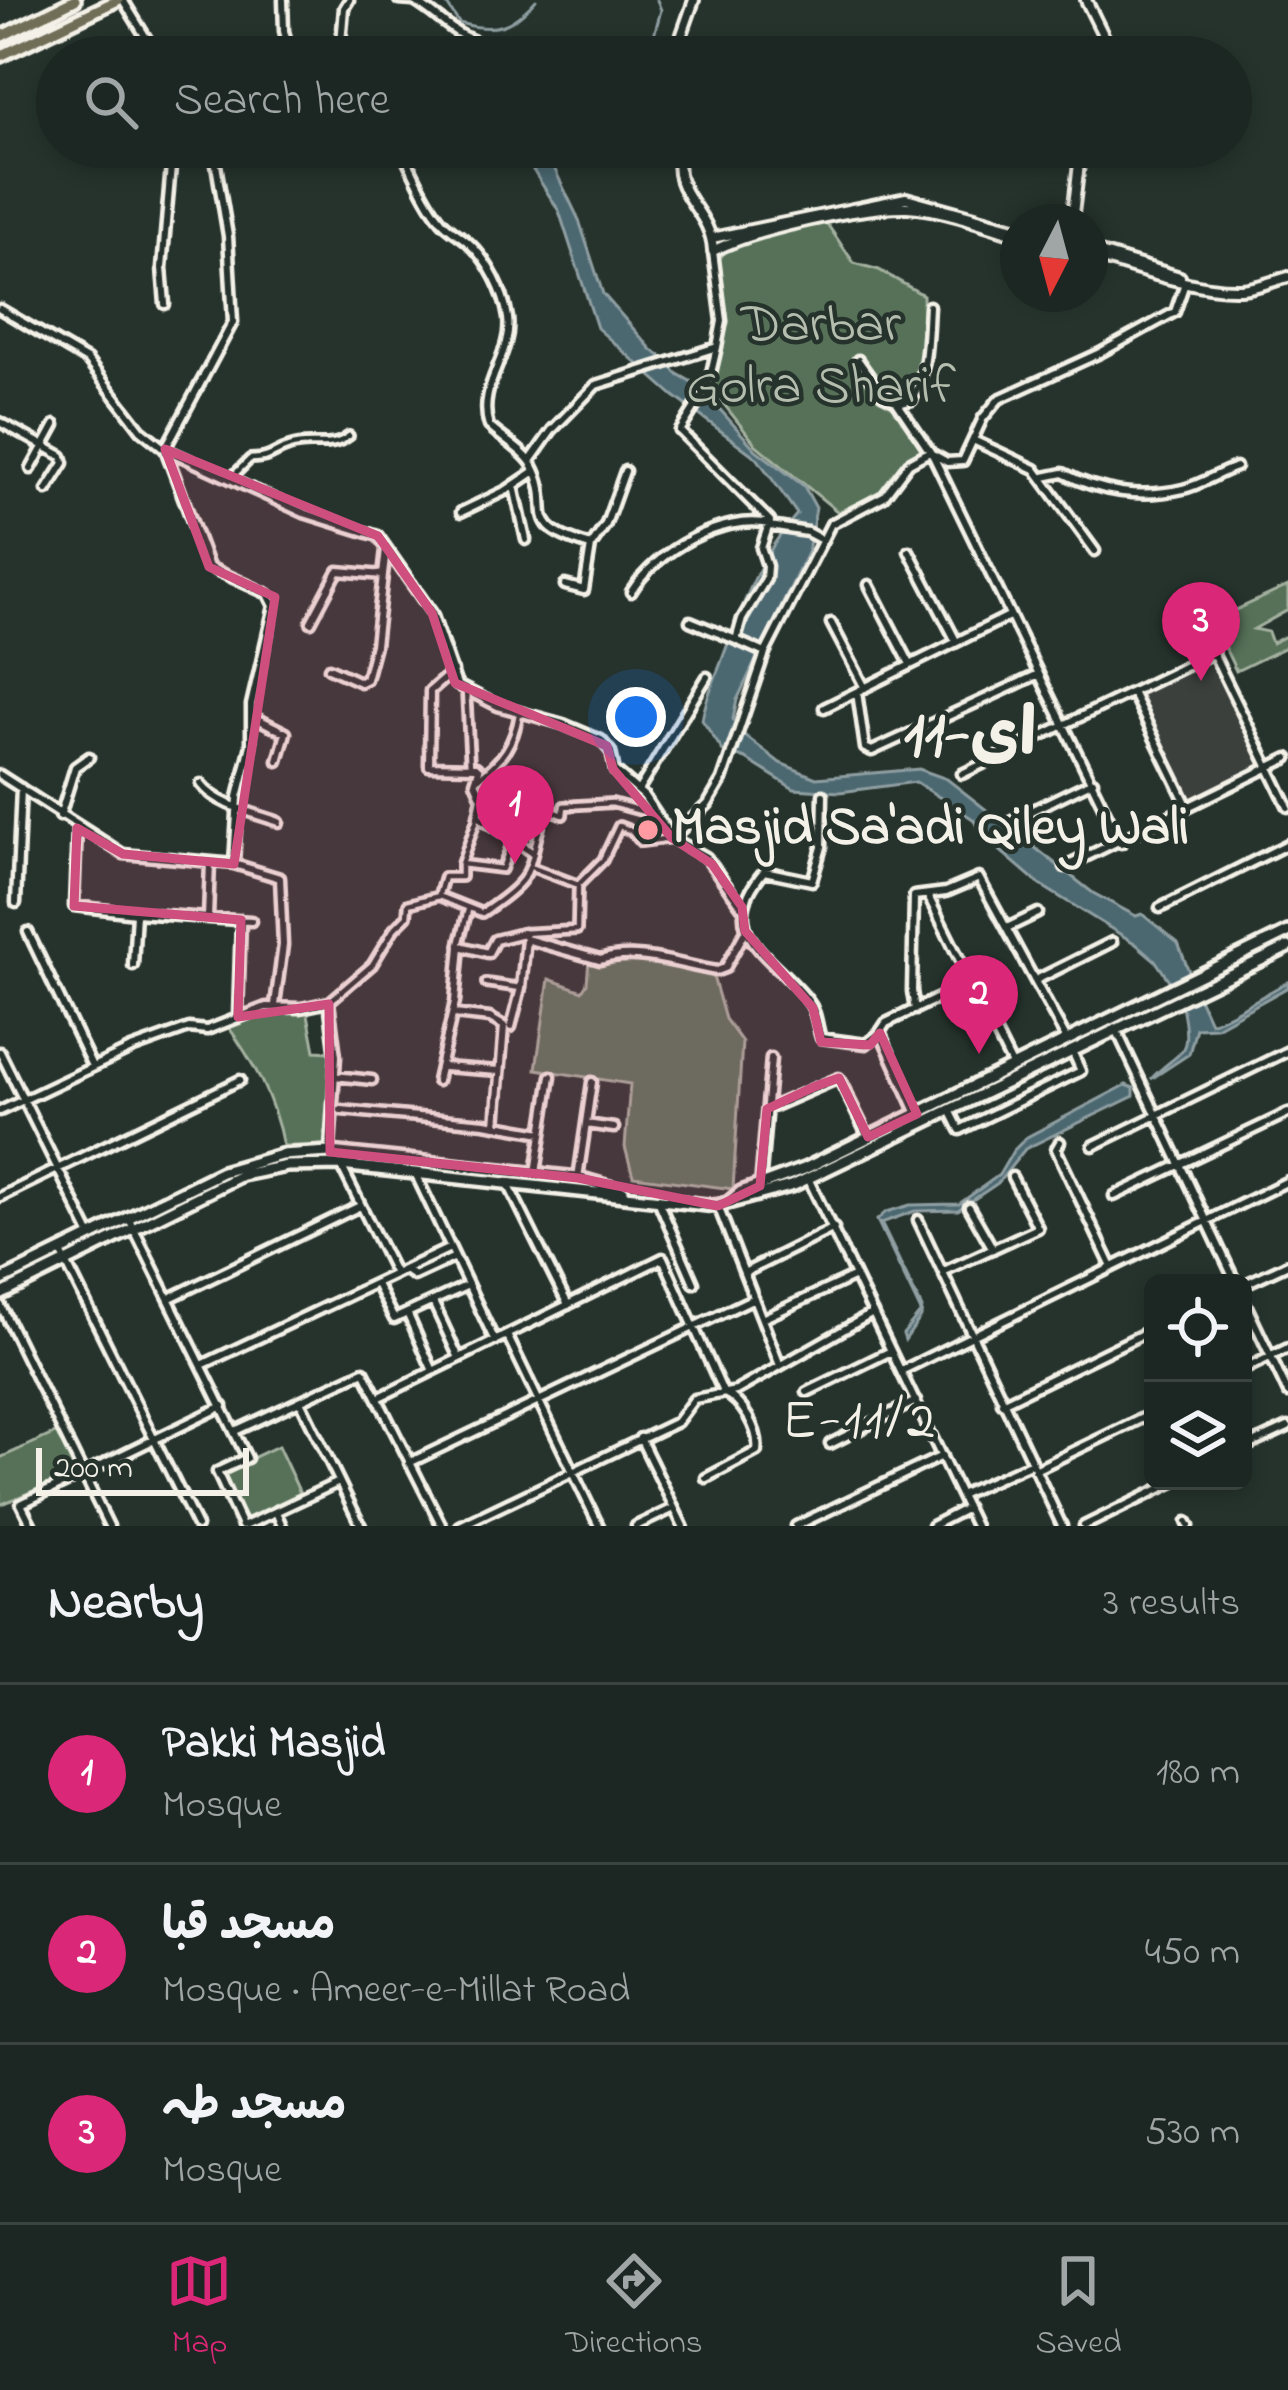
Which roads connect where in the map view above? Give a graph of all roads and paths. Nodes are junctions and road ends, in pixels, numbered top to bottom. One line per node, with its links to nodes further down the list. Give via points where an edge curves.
1 (75, 0): 9 (main road)
2 (283, 0): 12 (street)
3 (349, 0): 13 (street)
4 (399, 0): 8 (street)
5 (694, 0): 15 (street)
6 (1086, 0): 16 (street)
7 (115, 1): 10 (main road); 11 (street)
8 (412, 1): 14 (street)
9 (26, 24): 17 (main road); 18 (main road)
10 (42, 36)
11 (142, 36)
12 (285, 36)
13 (342, 36)
14 (467, 36)
15 (681, 36)
16 (1104, 36)
17 (0, 37)
18 (34, 40): 19 (main road)
19 (0, 56)
20 (174, 168): 33 (street)
21 (216, 168): 44 (street, via 232,322)
22 (412, 168): 46 (street, via 439,218 479,254 503,299 508,322 486,418)
23 (678, 168): 28 (street)
24 (1078, 168): 25 (street)
25 (1074, 204)
26 (1000, 226): 28 (street, via 907,198)
27 (1000, 228): 29 (street, via 904,207)
28 (712, 238): 29 (street)
29 (713, 251): 36 (street, via 722,321)
30 (1108, 257): 32 (street)
31 (1288, 277): 32 (street, via 1240,289)
32 (1184, 279): 42 (street, via 1175,312 999,399)
33 (165, 304)
34 (929, 307): 38 (street, via 918,388 913,400)
35 (0, 309): 44 (street, via 87,360 141,430)
36 (716, 347): 46 (street, via 609,378 585,393); 56 (street, via 708,386 680,433)
37 (858, 360): 38 (street)
38 (898, 404): 45 (street)
39 (0, 422): 43 (street)
40 (56, 425): 43 (street)
41 (350, 436): 52 (street, via 336,446 290,446 250,459)
42 (973, 440): 45 (street, via 954,464); 51 (street)
43 (44, 445): 48 (street); 54 (street, via 64,459)
44 (165, 448): 52 (street); 86 (street, via 209,567 268,594 274,606)
45 (929, 452): 58 (street, via 909,463 884,496 831,524); 67 (street)
46 (530, 461): 49 (street)
47 (1236, 467): 51 (street, via 1186,489 1142,494 1094,489 1063,473)
48 (31, 469)
49 (535, 471): 53 (street); 60 (street, via 546,523)
50 (625, 471): 60 (street)
51 (1043, 477): 62 (street)
52 (231, 479): 59 (street, via 304,513 370,531)
53 (514, 487): 55 (street); 57 (street)
54 (47, 490)
55 (461, 512)
56 (770, 525): 58 (street); 66 (street, via 736,523 686,542); 72 (street, via 761,548 764,584 742,619)
57 (526, 539)
58 (822, 540): 74 (street)
59 (386, 546): 63 (street); 78 (street, via 432,613)
60 (591, 546): 64 (street, via 584,590)
61 (909, 551): 73 (street)
62 (1095, 551)
63 (383, 575): 69 (street, via 338,571); 77 (street, via 367,679)
64 (565, 585)
65 (868, 585): 76 (street)
66 (631, 592)
67 (1009, 616): 73 (street); 79 (street)
68 (690, 621): 72 (street)
69 (310, 622)
70 (831, 623): 81 (street)
71 (1204, 630): 75 (street)
72 (739, 641): 74 (street)
73 (956, 641): 76 (street)
74 (765, 652): 110 (street, via 722,780)
75 (1213, 653): 83 (street); 92 (street)
76 (910, 664): 81 (street)
77 (328, 668)
78 (453, 671): 82 (street); 91 (street, via 430,691 429,766)
79 (1039, 674): 81 (street, via 872,751 865,748); 87 (street)
80 (707, 677): 99 (street)
81 (861, 690): 84 (street)
82 (466, 691): 85 (street); 91 (street)
83 (1132, 692): 87 (street); 103 (street)
84 (824, 708)
85 (519, 713): 95 (street, via 515,739); 99 (street, via 602,740 615,771)
86 (251, 716): 90 (street, via 286,733); 101 (street)
87 (1063, 724): 93 (street); 96 (street)
88 (89, 758): 105 (street, via 75,767)
89 (1288, 758): 92 (street)
90 (278, 760)
91 (470, 766): 95 (street, via 479,770)
92 (1268, 768): 102 (street); 103 (street)
93 (962, 774)
94 (0, 776): 98 (street)
95 (475, 782): 106 (street)
96 (1093, 782): 107 (street); 112 (street)
97 (201, 784): 101 (street)
98 (21, 788): 105 (street); 123 (street)
99 (639, 789): 104 (street)
100 (823, 795): 124 (street, via 812,881 767,870)
101 (238, 807): 108 (street); 116 (street)
102 (1288, 807)
103 (1189, 808): 112 (street)
104 (657, 815): 110 (street); 114 (street, via 612,803 564,806 563,815 546,808)
105 (60, 816): 109 (street)
106 (478, 816): 111 (street); 117 (street)
107 (1010, 821)
108 (278, 822)
109 (77, 828): 115 (street, via 123,854); 127 (street, via 74,906)
110 (673, 838): 120 (street, via 641,842 619,826 603,860); 124 (street, via 706,857)
111 (513, 840): 114 (street); 117 (street, via 502,869)
112 (1121, 843): 119 (street)
113 (1288, 844): 125 (street)
114 (533, 853): 118 (street)
115 (209, 862): 116 (street); 129 (street)
116 (233, 864): 147 (street, via 281,881)
117 (461, 864): 121 (street, via 461,877 444,877)
118 (531, 867): 120 (street); 126 (street, via 512,895 482,913)
119 (1065, 867)
120 (578, 884): 136 (street, via 577,930)
121 (439, 896): 126 (street); 146 (street, via 408,904 373,965)
122 (928, 896): 132 (street, via 979,878); 143 (street); 148 (street, via 914,896 912,908)
123 (16, 903)
124 (742, 907): 134 (street)
125 (1160, 908)
126 (468, 910): 139 (street)
127 (136, 913): 129 (street); 141 (street)
128 (1038, 913): 132 (street)
129 (208, 919): 130 (street)
130 (241, 920): 131 (street); 150 (street)
131 (251, 921)
132 (1007, 928): 142 (street)
133 (28, 932): 159 (street)
134 (746, 932): 137 (street, via 717,971 673,959 599,959); 153 (street, via 813,1008 821,1038 866,1044)
135 (1288, 932): 151 (main road)
136 (515, 934): 137 (street); 139 (street, via 495,940 488,952)
137 (526, 939): 145 (street)
138 (1112, 942): 142 (street)
139 (459, 947): 149 (street)
140 (1288, 947): 151 (main road)
141 (133, 964)
142 (1036, 980): 154 (street)
143 (972, 982): 148 (street); 161 (street)
144 (486, 983): 145 (street)
145 (520, 988): 152 (street)
146 (329, 1002): 147 (street); 163 (street)
147 (275, 1007): 150 (street)
148 (915, 1010): 153 (street)
149 (453, 1014): 160 (street); 162 (street, via 502,1023)
150 (238, 1017): 159 (street)
151 (1114, 1026): 154 (main road); 157 (main road); 177 (street)
152 (511, 1027)
153 (880, 1033): 176 (street)
154 (1067, 1040): 161 (main road)
155 (1288, 1051): 177 (street)
156 (0, 1052): 169 (street)
157 (1073, 1053): 174 (main road); 174 (street, via 1082,1071 960,1130)
158 (771, 1058): 172 (street)
159 (92, 1066): 169 (street)
160 (441, 1066): 162 (street); 167 (street)
161 (1012, 1067): 170 (main road)
162 (500, 1071): 179 (street)
163 (334, 1076): 165 (street); 185 (street)
164 (551, 1076): 181 (street)
165 (372, 1079)
166 (241, 1080): 189 (street)
167 (437, 1082)
168 (592, 1082): 178 (street)
169 (23, 1099): 173 (street); 189 (street)
170 (946, 1100): 174 (main road); 176 (main road)
171 (341, 1109): 179 (street)
172 (767, 1109): 182 (street, via 839,1078); 196 (street)
173 (0, 1111)
174 (951, 1112): 190 (main road)
175 (1288, 1113): 186 (street)
176 (916, 1114): 182 (main road)
177 (1156, 1116): 184 (street); 186 (street)
178 (586, 1124): 180 (street); 193 (street)
179 (496, 1125): 181 (street)
180 (614, 1128)
181 (542, 1133): 191 (street)
182 (868, 1137): 190 (main road)
183 (1060, 1142): 214 (street, via 1056,1149)
184 (1093, 1146)
185 (330, 1152): 188 (main road); 206 (main road, via 242,1163)
186 (1179, 1164): 198 (street); 205 (street)
187 (341, 1165): 188 (main road); 202 (street); 206 (main road, via 267,1168)
188 (416, 1167): 191 (main road); 195 (main road); 209 (street)
189 (58, 1169): 199 (street); 208 (street)
190 (806, 1174): 196 (main road); 201 (main road, via 770,1194); 207 (street)
191 (535, 1175): 193 (main road)
192 (1012, 1177): 210 (street, via 1038,1228)
193 (578, 1178): 197 (main road)
194 (1288, 1181): 205 (street)
195 (507, 1182): 197 (main road); 230 (street)
196 (760, 1186): 201 (main road)
197 (628, 1194): 200 (main road)
198 (1114, 1196)
199 (0, 1197)
200 (657, 1197): 201 (main road); 223 (street)
201 (721, 1205): 217 (street)
202 (361, 1206): 219 (street); 226 (street)
203 (969, 1207): 210 (street)
204 (918, 1220): 216 (street)
205 (1206, 1221): 214 (street); 218 (street)
206 (131, 1223): 208 (main road); 211 (main road); 226 (street)
207 (834, 1228): 217 (street); 220 (street)
208 (91, 1236): 211 (main road)
209 (450, 1248): 212 (street); 215 (street)
210 (993, 1249): 216 (street)
211 (63, 1257): 222 (main road); 228 (main road); 262 (street)
212 (454, 1257): 215 (street, via 414,1276); 225 (street)
213 (1288, 1264): 221 (street)
214 (1112, 1268): 238 (street)
215 (405, 1270): 219 (street)
216 (944, 1271): 238 (street)
217 (745, 1272): 227 (street)
218 (1234, 1274)
219 (395, 1275): 224 (street)
220 (855, 1276): 231 (street); 234 (street)
221 (1252, 1279)
222 (0, 1281)
223 (694, 1283)
224 (376, 1284): 232 (street, via 391,1316); 244 (street)
225 (468, 1285): 229 (street); 239 (street)
226 (170, 1298): 244 (street)
227 (754, 1298): 234 (street); 235 (street)
228 (0, 1299): 269 (street)
229 (433, 1301): 232 (street); 243 (street)
230 (568, 1305): 235 (street, via 663,1258); 237 (street)
231 (873, 1313): 241 (street); 245 (street)
232 (408, 1315): 247 (street)
233 (1252, 1317): 242 (street)
234 (762, 1319): 245 (street)
235 (695, 1324): 249 (street); 255 (street)
236 (1144, 1333): 256 (street)
237 (507, 1335): 239 (street); 255 (street)
238 (972, 1336): 248 (street); 256 (street)
239 (495, 1341): 243 (street)
240 (1288, 1348): 242 (street)
241 (892, 1351): 248 (street); 250 (street)
242 (1271, 1357): 246 (street); 251 (street)
243 (459, 1358): 247 (street)
244 (204, 1364): 257 (street)
245 (779, 1364): 249 (street)
246 (1252, 1366)
247 (433, 1371): 252 (street)
248 (901, 1371): 254 (street)
249 (723, 1392): 261 (street, via 694,1399 677,1422); 270 (street, via 741,1405 757,1451)
250 (807, 1392)
251 (1288, 1393)
252 (378, 1398): 253 (street, via 364,1371); 266 (street)
253 (300, 1401): 260 (street); 271 (street)
254 (916, 1401): 263 (street); 265 (street)
255 (538, 1402): 266 (street); 268 (street)
256 (1002, 1402): 267 (street)
257 (223, 1406): 260 (street); 262 (street)
258 (1144, 1417): 267 (street)
259 (1288, 1426): 264 (street)
260 (235, 1431): 280 (street, via 248,1458 217,1472)
261 (640, 1438): 268 (street); 274 (street)
262 (155, 1439): 269 (street); 279 (street)
263 (830, 1444)
264 (1252, 1444)
265 (942, 1456): 273 (street); 288 (street)
266 (409, 1463): 283 (street)
267 (1033, 1466): 273 (street); 291 (street)
268 (573, 1470): 284 (street); 285 (street)
269 (85, 1474): 277 (street, via 21,1504); 278 (street)
270 (706, 1478)
271 (339, 1481): 276 (street); 282 (street)
272 (1158, 1490): 292 (street)
273 (960, 1495): 275 (street)
274 (674, 1508): 286 (street); 287 (street)
275 (967, 1508): 289 (street); 290 (street)
276 (276, 1512): 280 (street); 281 (street)
277 (32, 1526)
278 (110, 1526)
279 (197, 1526)
280 (243, 1526)
281 (282, 1526)
282 (362, 1526)
283 (442, 1526)
284 (460, 1526)
285 (598, 1526)
286 (636, 1526)
287 (683, 1526)
288 (796, 1526)
289 (932, 1526)
290 (975, 1526)
291 (1062, 1526)
292 (1084, 1526)

